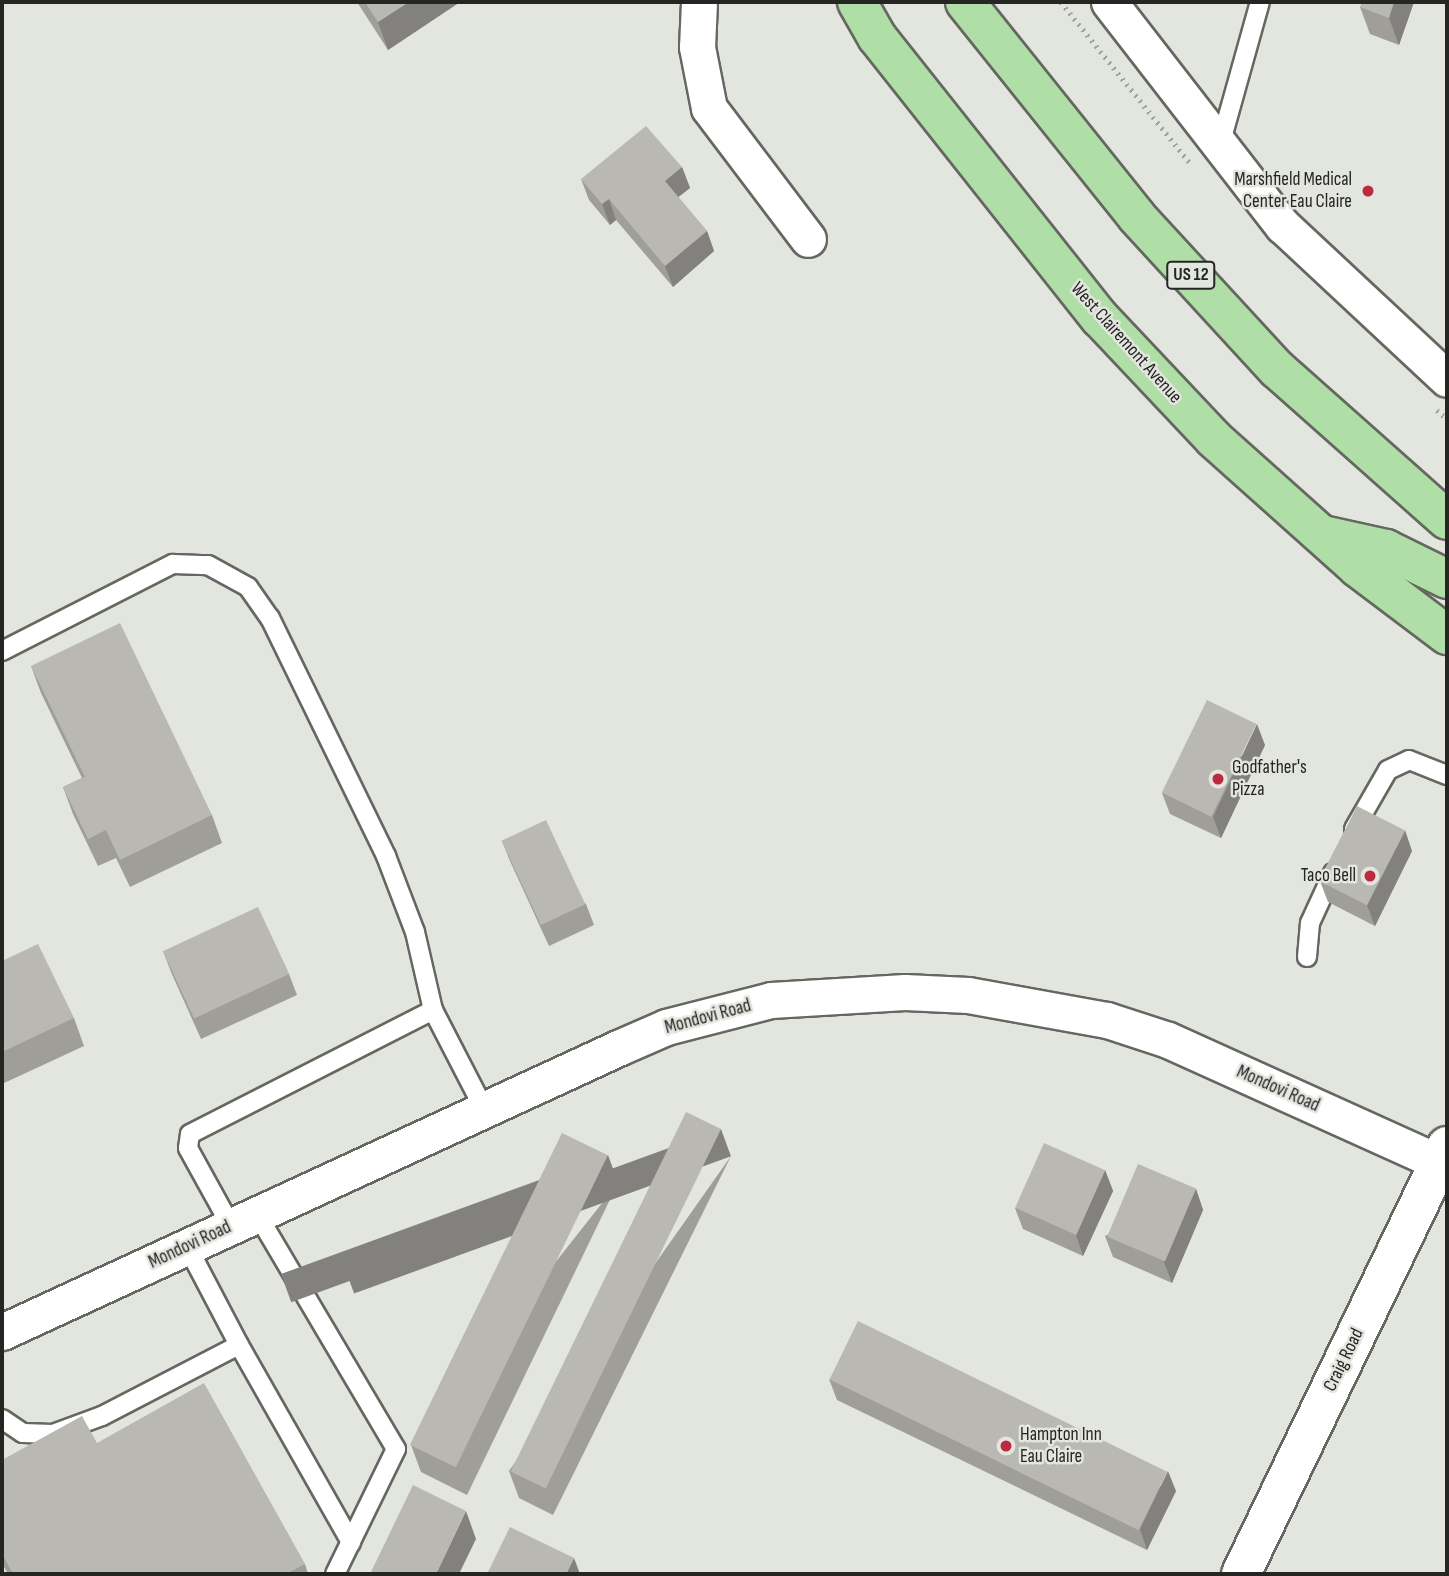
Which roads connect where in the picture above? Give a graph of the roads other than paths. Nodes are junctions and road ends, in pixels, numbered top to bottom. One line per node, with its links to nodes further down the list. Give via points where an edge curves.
1 (699, 2): 7 (street, via 697,47 709,108)
2 (857, 2): 10 (main road, West Clairemont Avenue, via 877,37 1100,318 1214,439)
3 (965, 2): 9 (main road, US 12, via 1137,217 1258,349)
4 (1109, 2): 6 (street)
5 (1260, 2): 6 (lane)
6 (1220, 145): 8 (street, via 1283,226)
7 (808, 239)
8 (1447, 379)
9 (1447, 520)
10 (1321, 534): 11 (main road, via 1385,549); 12 (main road, West Clairemont Avenue)
11 (1447, 579)
12 (1447, 635)
13 (2, 651): 16 (lane, via 173,564 208,565 248,587 270,618 386,856 415,932)
14 (1447, 775): 15 (lane, via 1409,760 1388,770 1310,923)
15 (1307, 957)
16 (433, 1010): 17 (lane); 19 (lane, via 190,1134 188,1148)
17 (484, 1109): 18 (street, Mondovi Road, via 666,1027 771,1000 905,992 1037,1003 1107,1020 1181,1046); 19 (street, Mondovi Road)
18 (1445, 1158): 26 (street, Craig Road)
19 (244, 1220): 20 (street, Mondovi Road); 24 (lane, via 396,1449)
20 (187, 1246): 21 (street, Mondovi Road); 22 (lane)
21 (2, 1332)
22 (239, 1345): 23 (lane, via 102,1416 53,1434 23,1433); 24 (lane)
23 (2, 1419)
24 (351, 1542): 25 (lane)
25 (335, 1574)
26 (1241, 1574)

